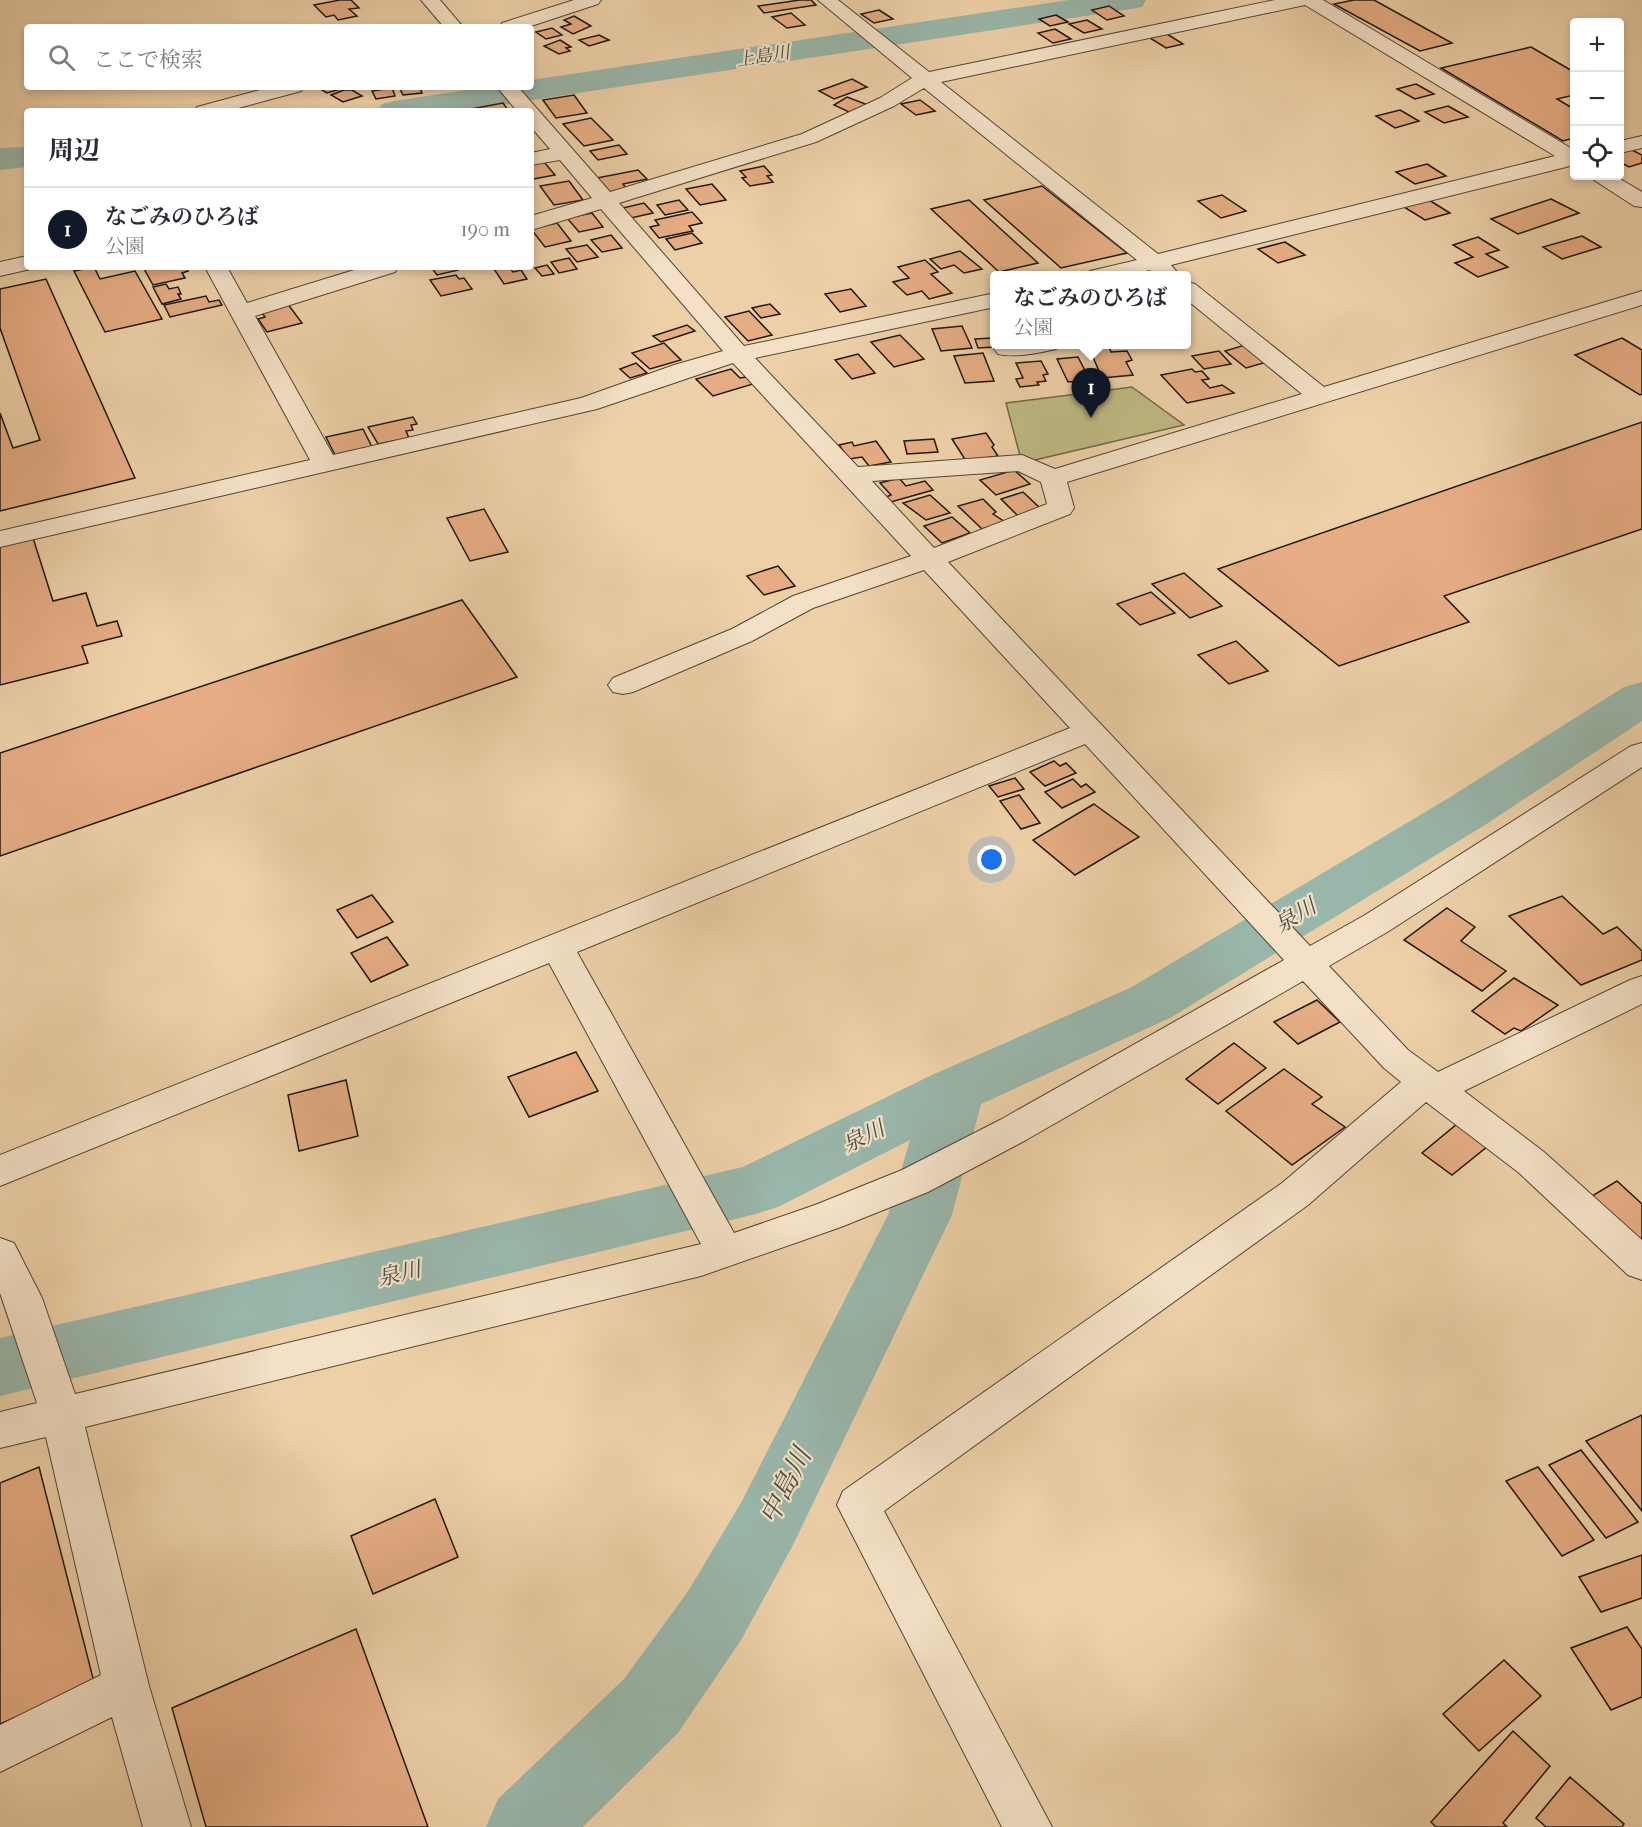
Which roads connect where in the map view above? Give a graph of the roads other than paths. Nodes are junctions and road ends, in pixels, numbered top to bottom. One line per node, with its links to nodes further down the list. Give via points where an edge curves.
1 (430, 0): 6 (street)
2 (592, 0): 7 (street)
3 (827, 0): 8 (street)
4 (1301, 0): 8 (street)
5 (1310, 0): 15 (street)
6 (451, 24)
7 (518, 24)
8 (925, 79): 19 (street, via 887,102 809,138); 24 (street)
9 (283, 90): 10 (street)
10 (215, 108)
11 (534, 118): 14 (street)
12 (1642, 142): 13 (street)
13 (1624, 146)
14 (564, 153): 16 (street); 19 (street)
15 (1570, 157)
16 (534, 158)
17 (1570, 160): 24 (street)
18 (1608, 180): 20 (street)
19 (606, 200): 21 (street); 32 (street)
20 (1642, 201)
21 (534, 222)
22 (24, 264): 23 (street)
23 (0, 268)
24 (1162, 269): 27 (street)
25 (218, 270): 31 (street)
26 (377, 270): 31 (street)
27 (1144, 271)
28 (1191, 292): 33 (street)
29 (1642, 298): 33 (street)
30 (990, 306): 32 (street, via 860,327)
31 (242, 312): 34 (street)
32 (738, 354): 34 (street, via 588,404); 35 (street)
33 (1319, 396): 36 (street)
34 (325, 464): 37 (street)
35 (852, 475): 36 (street, via 1023,463); 38 (street)
36 (1053, 478): 38 (street, via 1061,508)
37 (0, 539)
38 (930, 560): 39 (street, via 803,603 742,634); 40 (street)
39 (622, 685)
40 (1090, 731): 42 (street); 43 (street)
41 (1642, 753): 43 (street, via 1377,923)
42 (557, 946): 46 (street); 47 (street)
43 (1306, 962): 45 (street, via 1396,1059); 47 (street, via 915,1181)
44 (1642, 989): 45 (street)
45 (1429, 1086): 49 (street, via 1531,1162); 55 (street, via 1295,1194 858,1505)
46 (0, 1171)
47 (724, 1251): 50 (street, via 702,1260)
48 (0, 1254): 50 (street, via 22,1298)
49 (1642, 1264)
50 (61, 1414): 51 (street); 52 (street)
51 (0, 1430)
52 (126, 1686): 53 (street); 54 (street)
53 (0, 1749)
54 (167, 1827)
55 (1028, 1827)

